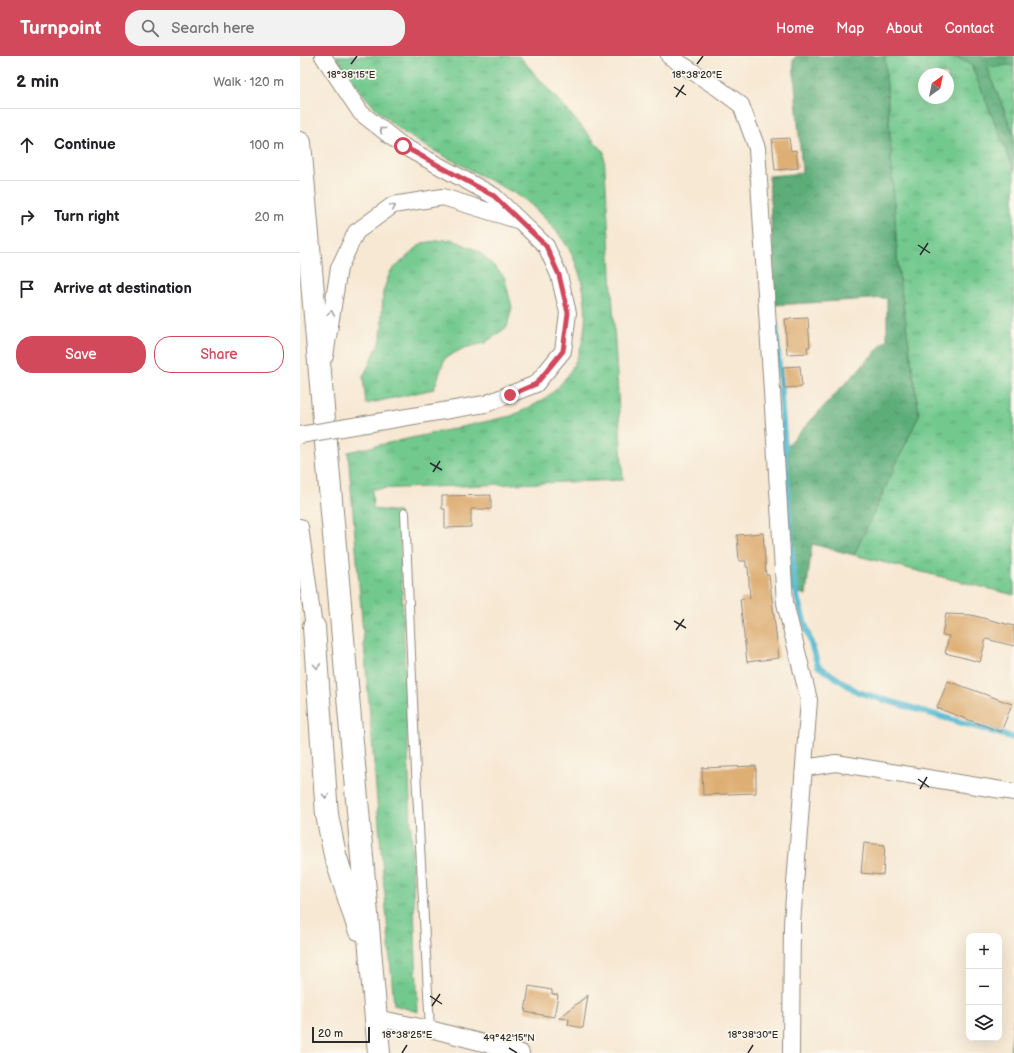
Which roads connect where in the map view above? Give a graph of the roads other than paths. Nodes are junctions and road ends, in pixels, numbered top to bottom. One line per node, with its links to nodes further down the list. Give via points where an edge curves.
1 (323, 56): 4 (street, one-way to 1, via 494,196 403,146 360,113)
2 (669, 56): 10 (street, via 741,105 757,148 785,603 809,700)
3 (300, 143): 5 (main road)
4 (518, 221): 5 (street, one-way to 4, via 339,268 356,232 393,205 443,197); 6 (street, bridge, via 546,246 559,275 568,313 563,351 536,384 485,404)
5 (322, 379): 12 (main road)
6 (300, 435)
7 (405, 512): 14 (lane)
8 (300, 527): 9 (street)
9 (314, 627): 12 (main road, one-way to 12, via 327,815 335,855)
10 (805, 768): 11 (street, via 836,763); 17 (street, via 792,923)
11 (1014, 792)
12 (370, 962): 13 (main road)
13 (376, 1018): 14 (street); 15 (main road)
14 (430, 1028): 16 (street)
15 (379, 1053)
16 (521, 1053)
17 (791, 1053)

